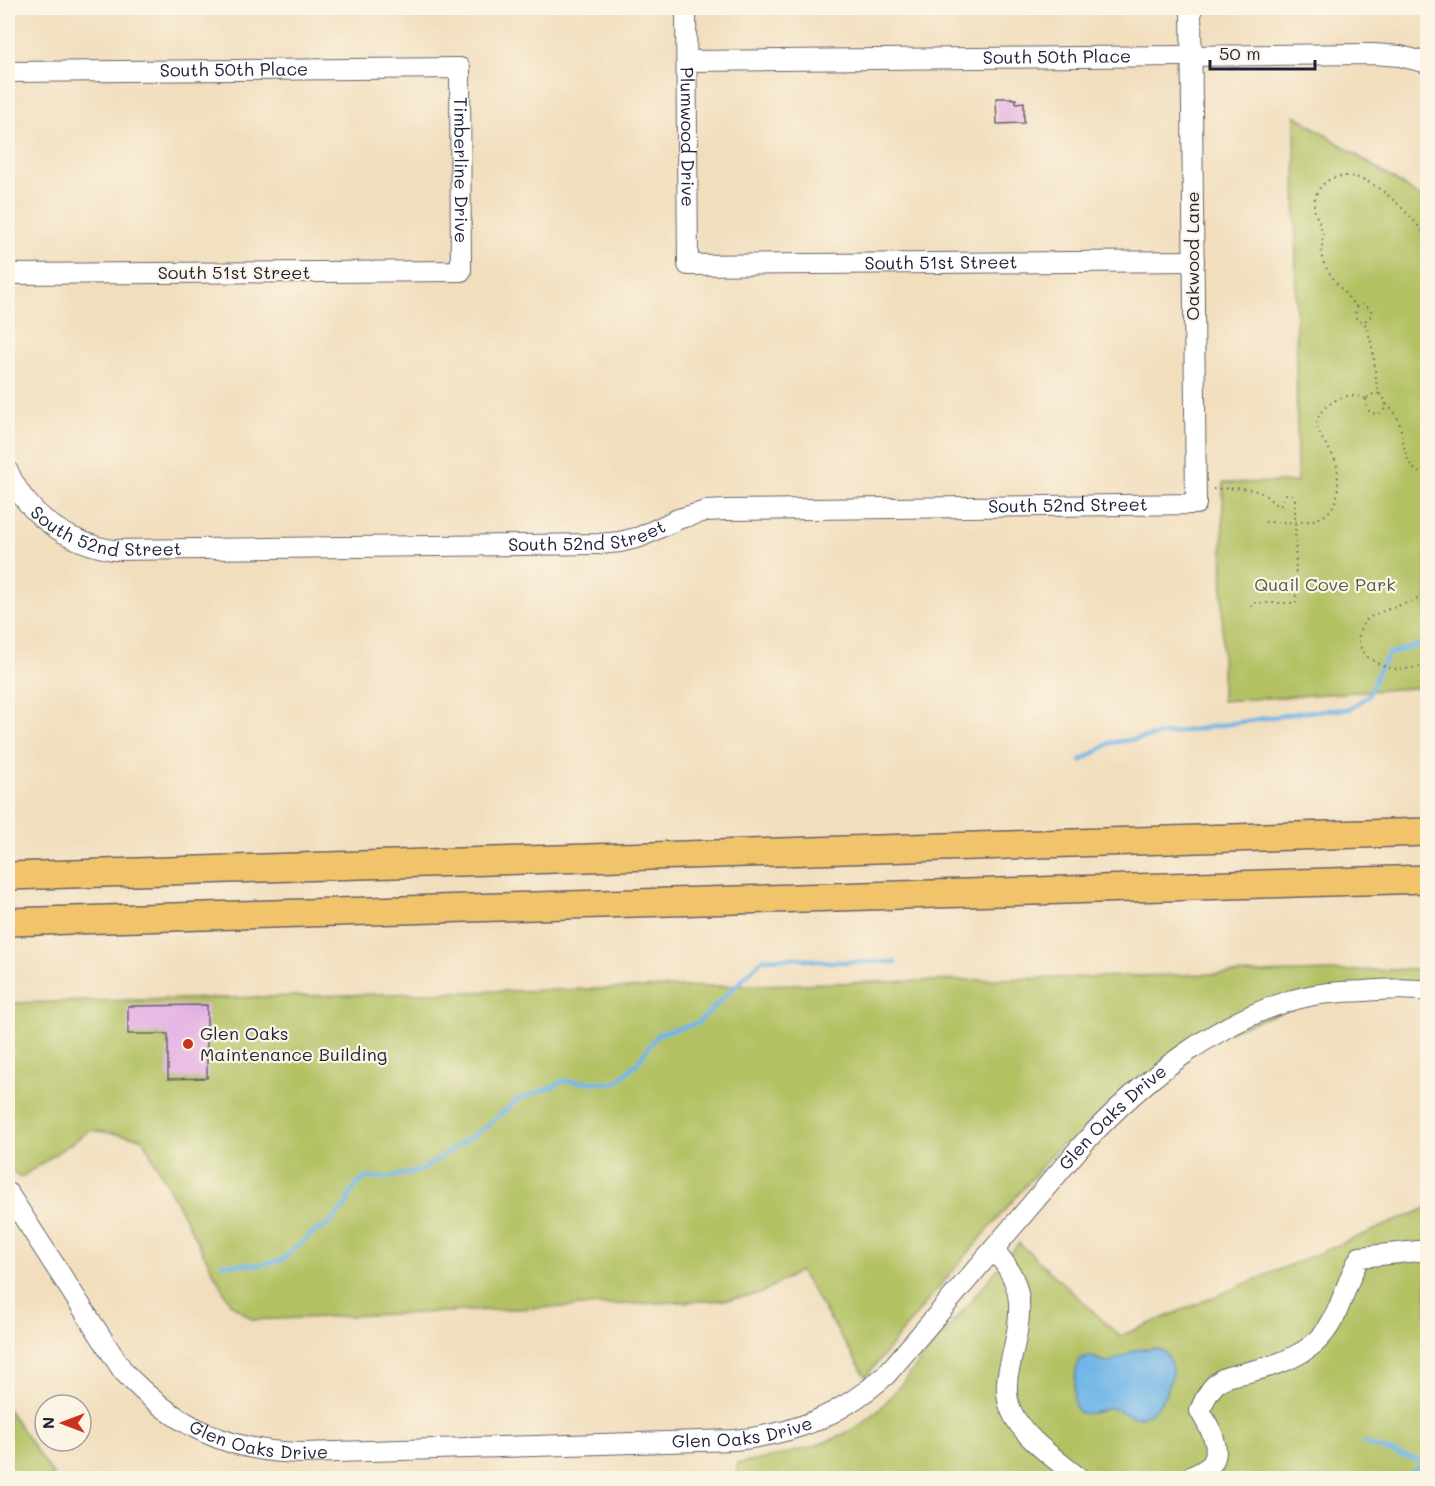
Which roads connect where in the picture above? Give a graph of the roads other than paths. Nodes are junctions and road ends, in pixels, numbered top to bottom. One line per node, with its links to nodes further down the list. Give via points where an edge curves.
1 (686, 8): 4 (street, Plumwood Drive)
2 (1191, 8): 3 (street, Oakwood Lane)
3 (1191, 56): 4 (street, South 50th Place); 5 (street, South 50th Place, via 1373,54); 8 (street, Oakwood Lane)
4 (687, 61): 9 (street, Plumwood Drive)
5 (1428, 63)
6 (460, 68): 7 (street, South 50th Place); 10 (street, Timberline Drive)
7 (8, 72)
8 (1194, 261): 9 (street, South 51st Street); 13 (street, Oakwood Lane)
9 (688, 266)
10 (461, 272): 11 (street, South 51st Street)
11 (8, 274)
12 (8, 471): 13 (street, South 52nd Street, via 26,502 58,531 93,547 113,550 599,544 640,537 678,519 726,510)
13 (1202, 497)
14 (1428, 832): 16 (highway)
15 (8, 869): 16 (highway)
16 (79, 874): 17 (highway)
17 (8, 876)
18 (1428, 879): 19 (highway)
19 (84, 920): 20 (highway); 21 (highway)
20 (8, 922)
21 (8, 938)
22 (1428, 992): 24 (street, Glen Oaks Drive, via 1379,990 1309,996 1244,1020 1208,1039 1141,1086 1110,1114)
23 (8, 1193): 24 (street, Glen Oaks Drive, via 108,1350 142,1392 171,1414 212,1436 264,1451 293,1453 734,1440 789,1431 842,1409 886,1375)
24 (993, 1250): 26 (street, via 1011,1273 1021,1304 1007,1377 1010,1409 1026,1432)
25 (1428, 1250): 27 (street, via 1360,1257 1330,1324 1317,1341 1274,1366 1221,1380 1200,1411 1214,1438 1214,1461)
26 (1079, 1479)
27 (1189, 1479)

